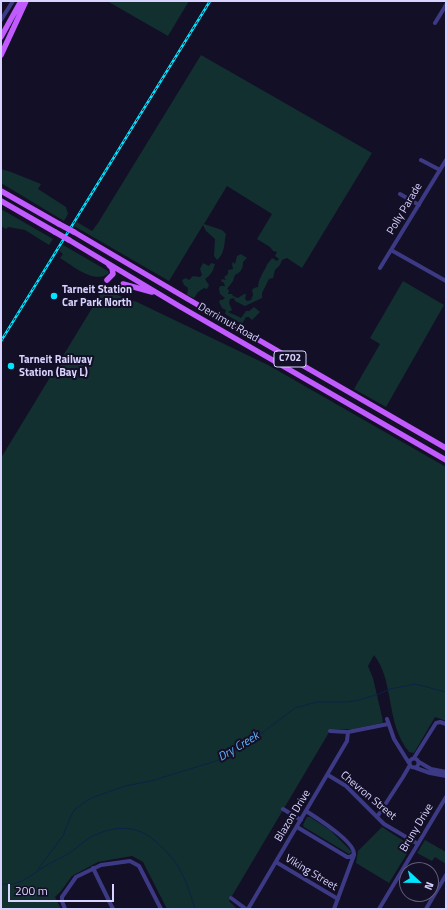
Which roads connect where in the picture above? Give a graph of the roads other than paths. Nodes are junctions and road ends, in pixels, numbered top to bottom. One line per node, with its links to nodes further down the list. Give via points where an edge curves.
1 (13, 1): 5 (street)
2 (21, 1): 7 (main road)
3 (26, 1): 8 (main road)
4 (446, 5): 6 (street)
5 (1, 20)
6 (436, 22)
7 (1, 37)
8 (1, 55)
9 (421, 160): 11 (street)
10 (446, 160): 11 (street, Polly Parade)
11 (440, 170): 15 (street, Polly Parade)
12 (1, 190): 18 (main road, Derrimut Road / C702, bridge)
13 (400, 194): 15 (street)
14 (1, 201): 17 (main road, Derrimut Road / C702, bridge)
15 (419, 205): 16 (street, Polly Parade)
16 (391, 250): 19 (street, Polly Parade); 22 (street)
17 (107, 263): 20 (main road, Derrimut Road / C702); 21 (main road, via 114,272)
18 (136, 268): 20 (main road); 25 (main road, Derrimut Road / C702)
19 (380, 268)
20 (129, 276): 24 (main road, Derrimut Road / C702)
21 (107, 280)
22 (446, 281)
23 (123, 284): 24 (main road)
24 (158, 293): 26 (main road, Derrimut Road / C702)
25 (446, 448)
26 (446, 460)
27 (446, 724): 30 (street, via 438,722)
28 (330, 730): 29 (street)
29 (348, 732): 31 (street, via 388,721); 37 (street, Blazon Drive, via 347,742)
30 (420, 749): 32 (street); 33 (street)
31 (402, 752): 32 (street); 34 (street)
32 (414, 758): 33 (street); 34 (street)
33 (419, 762): 35 (street); 36 (street, via 431,769)
34 (410, 764): 35 (street); 39 (street)
35 (415, 768): 38 (street); 39 (street)
36 (446, 772)
37 (328, 775): 42 (street, Blazon Drive); 43 (street, Chevron Street, via 346,786)
38 (446, 776)
39 (404, 777): 43 (street)
40 (446, 797): 46 (street, Bruny Drive)
41 (283, 809): 44 (street)
42 (306, 811): 44 (street, Blazon Drive); 47 (street, via 328,824 353,849)
43 (377, 817): 46 (street, Chevron Street)
44 (301, 820): 45 (street, Blazon Drive)
45 (297, 827): 47 (street); 48 (street, Blazon Drive)
46 (418, 844): 58 (street, Bruny Drive)
47 (351, 856): 52 (street, via 351,865)
48 (276, 862): 52 (street, Viking Street); 56 (street, Blazon Drive)
49 (93, 868): 53 (street, via 76,877 62,895); 54 (street); 55 (street, via 130,861 138,864)
50 (446, 875): 59 (street)
51 (231, 898): 56 (street)
52 (338, 899): 57 (street)
53 (65, 909)
54 (113, 909)
55 (161, 909)
56 (247, 909)
57 (334, 909)
58 (379, 909)
59 (426, 909)

